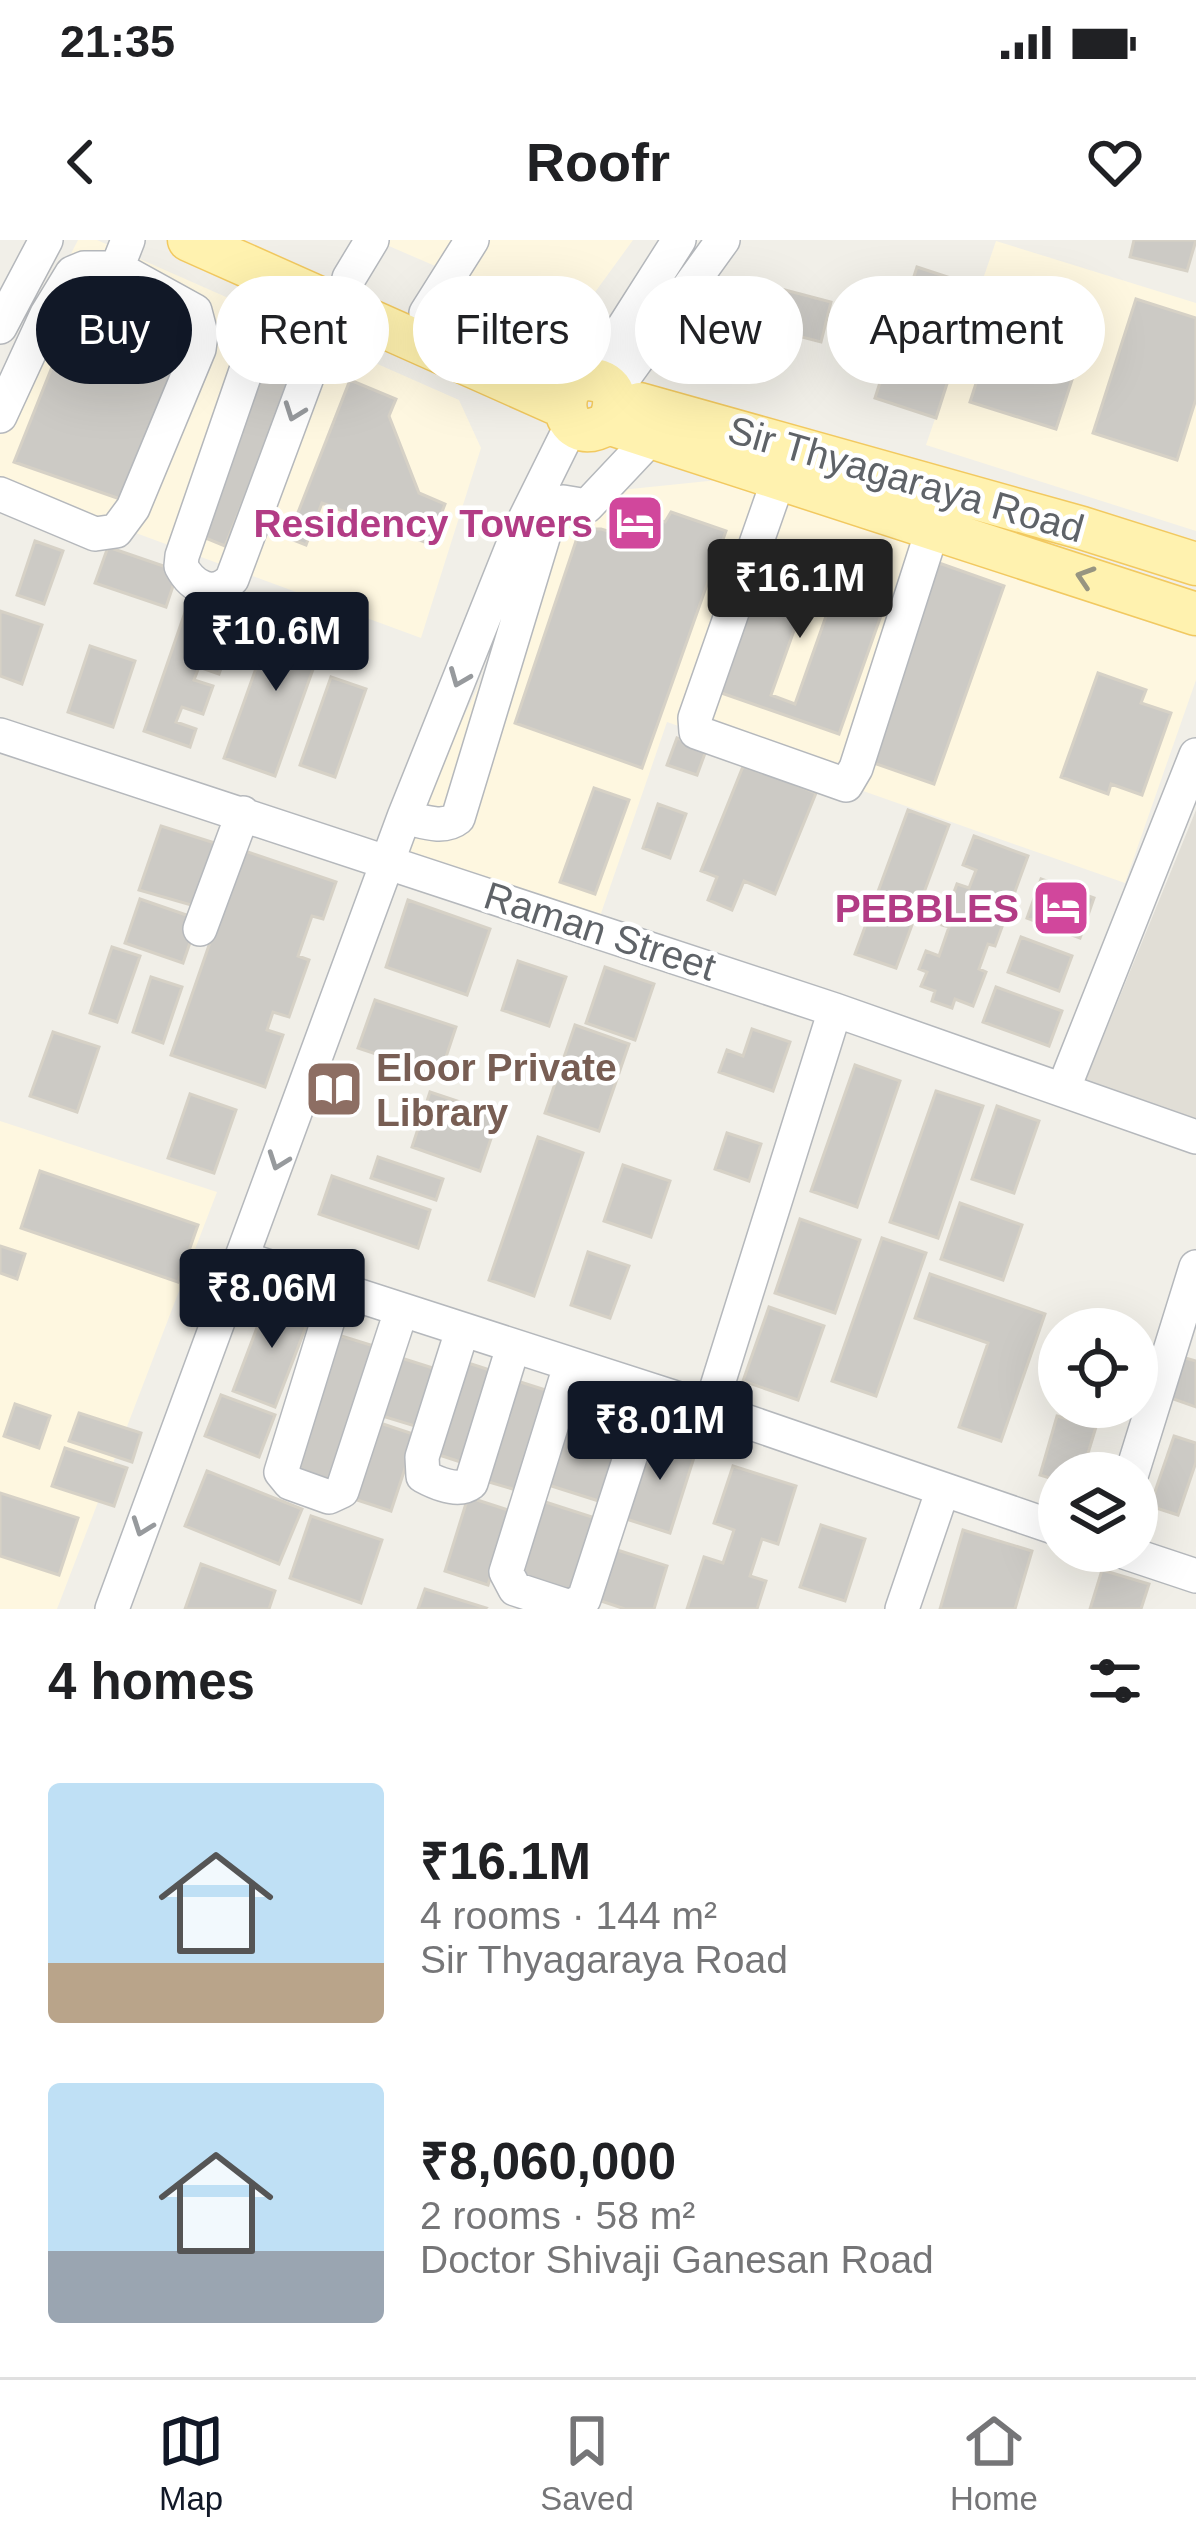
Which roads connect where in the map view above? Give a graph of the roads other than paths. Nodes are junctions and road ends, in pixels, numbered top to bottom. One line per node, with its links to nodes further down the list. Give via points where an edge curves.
1 (46, 240): 13 (street)
2 (189, 240): 8 (main road, Sir Thyagaraya Road)
3 (372, 240): 10 (street)
4 (472, 240): 11 (street)
5 (679, 240): 17 (street)
6 (723, 240): 17 (street)
7 (122, 254): 18 (street, via 72,273); 21 (street, via 195,311 202,334 133,508 116,531 95,534)
8 (271, 259): 9 (main road, Sir Thyagaraya Road)
9 (310, 276)
10 (350, 276)
11 (450, 276)
12 (389, 311): 17 (main road, Sir Thyagaraya Road)
13 (0, 327)
14 (234, 384): 15 (street, one-way to 14, via 232,579 211,590 196,585 182,556)
15 (306, 384)
16 (559, 384): 17 (main road, Sir Thyagaraya Road)
17 (591, 401): 19 (main road, Sir Thyagaraya Road); 23 (main road, Sir Thyagaraya Road); 28 (street, one-way to 28, via 502,569)
18 (0, 416)
19 (652, 437): 20 (main road, Sir Thyagaraya Road); 28 (street, via 587,506 553,508 458,818 437,825)
20 (779, 478): 22 (main road, Sir Thyagaraya Road); 22 (street, via 696,732 846,785)
21 (0, 494)
22 (933, 528): 24 (main road, Sir Thyagaraya Road, one-way to 22)
23 (1196, 564)
24 (1196, 614)
25 (0, 735): 27 (street, Raman Street)
26 (1196, 755): 32 (street)
27 (243, 813): 29 (street, Raman Street); 30 (street)
28 (404, 817): 29 (street)
29 (389, 861): 31 (street, Raman Street); 34 (street, one-way to 34)
30 (200, 929)
31 (835, 1010): 32 (street, Raman Street); 42 (street)
32 (1063, 1090): 33 (street, Raman Street)
33 (1196, 1137)
34 (242, 1258): 36 (street); 48 (street, one-way to 48)
35 (1196, 1268): 43 (street)
36 (337, 1291): 37 (street); 37 (street, via 281,1472 290,1484 329,1497 342,1491)
37 (401, 1311): 38 (street)
38 (463, 1331): 39 (street); 39 (street, via 422,1456 429,1480 458,1489 471,1483)
39 (513, 1347): 40 (street)
40 (570, 1366): 41 (street); 41 (street, via 506,1572 510,1586 569,1607 584,1599)
41 (651, 1393): 42 (street)
42 (710, 1409): 44 (street)
43 (1139, 1452)
44 (943, 1489): 45 (street); 49 (street)
45 (1038, 1522)
46 (1158, 1564): 47 (street)
47 (1196, 1576)
48 (112, 1609)
49 (902, 1609)

